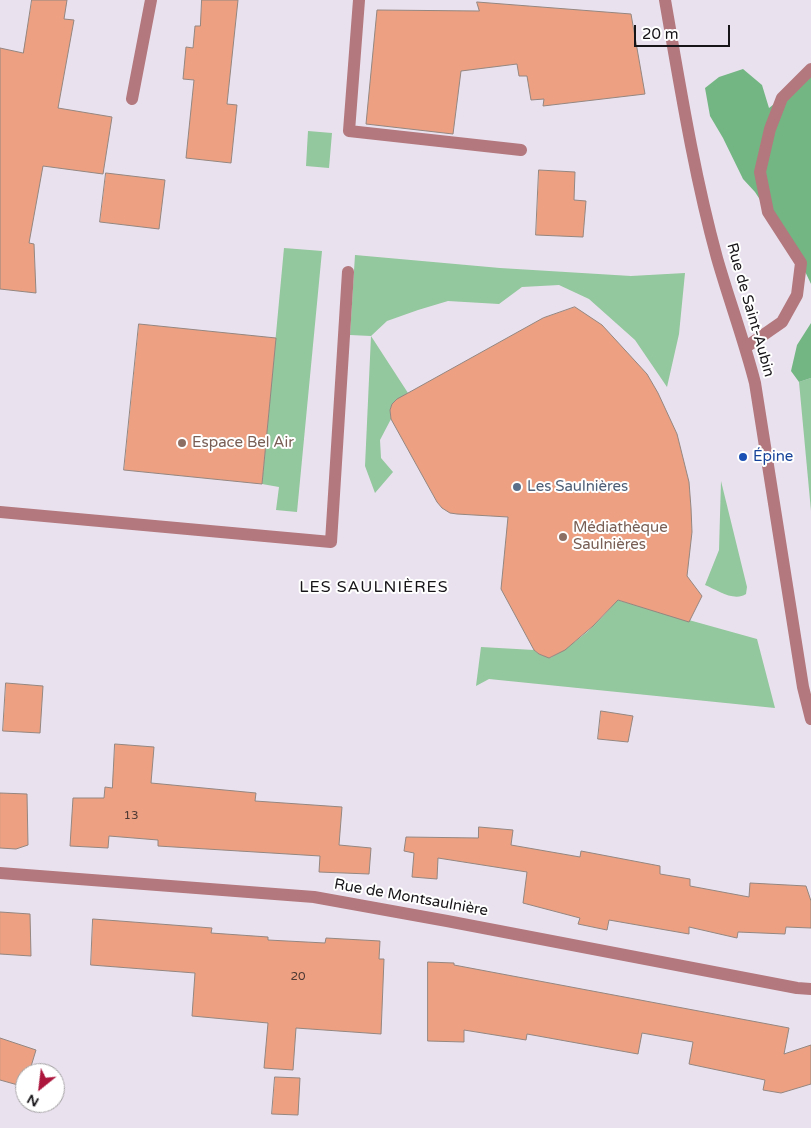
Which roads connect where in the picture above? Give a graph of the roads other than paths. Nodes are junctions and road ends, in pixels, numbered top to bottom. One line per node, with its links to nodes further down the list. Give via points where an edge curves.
1 (150, 0): 5 (street)
2 (359, 0): 6 (street, via 349,131)
3 (665, 0): 8 (street, Rue de Saint-Aubin, via 703,200 717,259)
4 (811, 69): 8 (street, via 782,98 770,129 760,172 768,212 801,264 797,295 782,322)
5 (132, 99)
6 (521, 150)
7 (348, 272): 9 (street, via 331,542)
8 (746, 346): 10 (street, Rue de Saint-Aubin, via 755,383 803,687)
9 (0, 512)
10 (811, 719)
11 (0, 873): 12 (street, Rue de Montsaulnière, via 314,897)
12 (811, 989)

